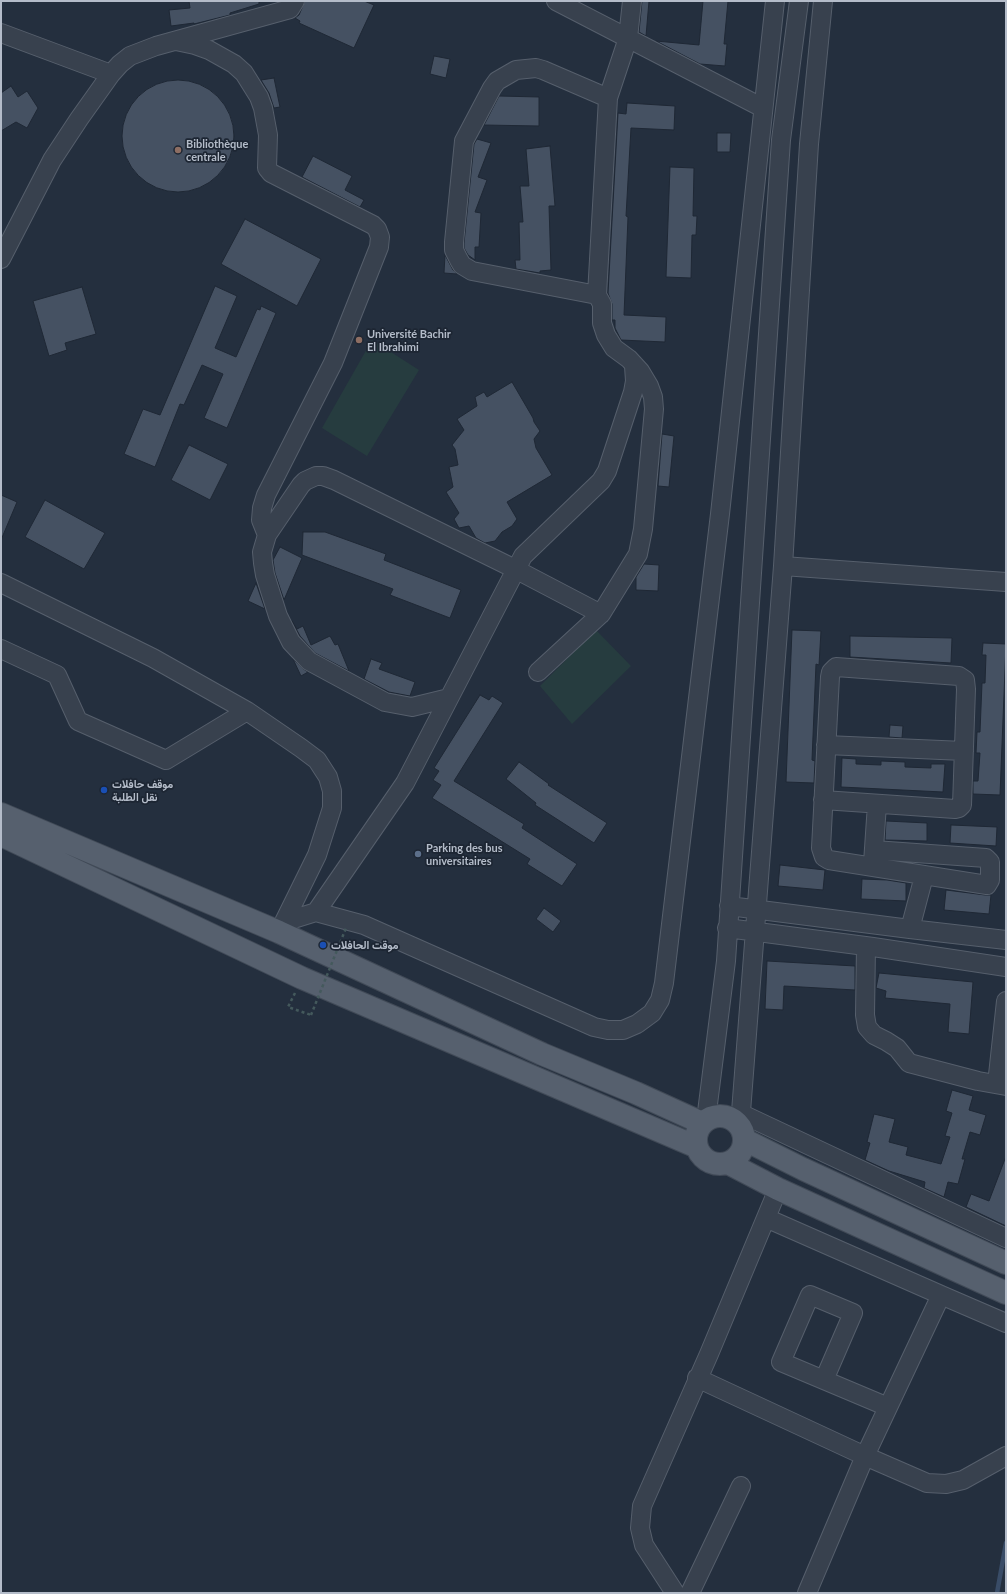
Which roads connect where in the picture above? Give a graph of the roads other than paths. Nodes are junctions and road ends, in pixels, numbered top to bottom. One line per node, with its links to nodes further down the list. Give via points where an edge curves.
1 (295, 1): 9 (street, via 290,10)
2 (556, 1): 8 (street)
3 (632, 1): 8 (street)
4 (774, 1): 12 (street)
5 (799, 1): 34 (street, via 780,140)
6 (823, 1): 17 (street, via 809,144)
7 (1, 33): 10 (street)
8 (628, 38): 11 (street); 12 (street)
9 (176, 41): 10 (street, via 130,56); 16 (street, via 209,50 234,64 244,73 263,108 268,135 267,168 271,173 377,228 380,237 379,247 334,363 266,495 261,520)
10 (111, 74): 13 (street, via 52,160)
11 (608, 98): 14 (street); 14 (street, via 536,68 516,70 497,81 464,141 454,242 454,250 462,265 472,271)
12 (764, 108): 36 (street, via 717,538 660,1000 652,1013 623,1030 594,1027 364,924)
13 (1, 259)
14 (598, 295): 15 (street, via 602,304 602,323 606,336 614,348)
15 (634, 366): 18 (street, via 633,392 601,481 522,556); 21 (street, via 649,386 654,409 643,529 638,554)
16 (267, 535): 18 (street, via 301,485 311,478 322,476); 24 (street, via 263,544 263,563 278,616 291,642 309,661 385,702 412,707)
17 (783, 566): 19 (street); 35 (street)
18 (515, 569): 21 (street); 24 (street)
19 (1006, 582)
20 (1, 583): 25 (street, via 153,658)
21 (600, 614): 23 (street)
22 (1, 649): 25 (street, via 57,675 78,721 166,760)
23 (538, 672)
24 (449, 698): 36 (street, via 405,783)
25 (247, 711): 37 (street, via 317,760 328,777 332,791 332,808 317,855)
26 (826, 745): 27 (street); 27 (street, via 830,672 836,667 959,676 965,680 966,689); 28 (street)
27 (964, 751): 29 (street, via 962,805 959,808)
28 (823, 800): 29 (street); 32 (street, via 821,848 824,857 829,860)
29 (877, 804): 32 (street)
30 (1, 814): 37 (main road)
31 (1, 835): 48 (main road, via 302,978)
32 (873, 859): 33 (street); 33 (street, via 986,858 990,862 990,880 987,885)
33 (924, 876): 39 (street)
34 (729, 906): 35 (street); 38 (street)
35 (758, 910): 39 (street); 40 (street)
36 (316, 912): 37 (street)
37 (282, 927): 46 (main road, via 542,1054)
38 (727, 928): 40 (street); 46 (street, via 726,961)
39 (910, 930): 41 (street)
40 (755, 932): 42 (street); 47 (street)
41 (1006, 940)
42 (866, 946): 43 (street); 45 (street, via 865,1015 867,1027 874,1036 897,1048 909,1063)
43 (1006, 967)
44 (1006, 1001): 45 (street)
45 (1002, 1085)
46 (704, 1121): 47 (main road, via 713,1116 728,1116); 48 (main road, via 697,1132)
47 (742, 1126): 49 (main road, via 744,1147 735,1159); 52 (street); 53 (main road, via 803,1169)
48 (697, 1147): 49 (main road, via 701,1154 713,1163)
49 (728, 1163): 50 (main road)
50 (778, 1189): 51 (street); 54 (main road)
51 (766, 1218): 55 (street); 57 (street)
52 (1006, 1238)
53 (1006, 1263)
54 (1006, 1293)
55 (941, 1295): 56 (street); 59 (street)
56 (1006, 1323)
57 (697, 1378): 60 (street); 63 (street, via 642,1506 640,1528 644,1544)
58 (824, 1380): 58 (street, via 781,1362 810,1295 853,1313); 59 (street)
59 (888, 1407): 60 (street)
60 (864, 1456): 61 (street, via 918,1480 936,1484 963,1480); 65 (street)
61 (1006, 1456)
62 (741, 1486): 64 (street)
63 (675, 1593)
64 (690, 1593)
65 (807, 1593)

